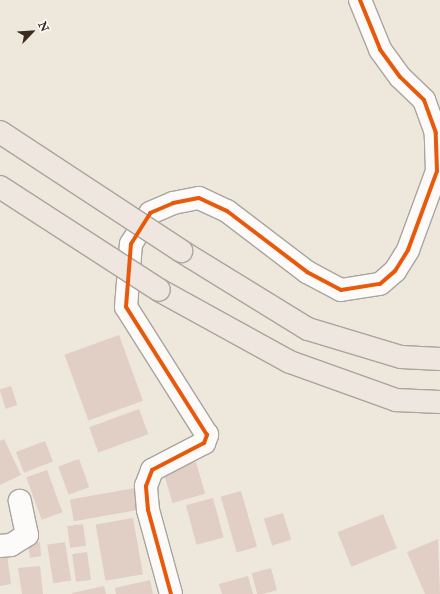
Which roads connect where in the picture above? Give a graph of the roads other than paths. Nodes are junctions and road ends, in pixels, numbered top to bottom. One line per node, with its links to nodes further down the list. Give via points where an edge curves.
1 (360, 0): 8 (street, via 380,49 400,77 424,100 436,133 437,171 408,250 395,271 380,284 341,290 307,272 226,212 199,198 173,203 150,213 131,244 126,306 207,436 204,443 152,470 146,486 148,510)
2 (0, 132): 4 (highway, bridge, via 181,251 308,330 401,357)
3 (0, 187): 5 (highway, bridge, via 159,290 290,362 396,400)
4 (440, 359)
5 (440, 402)
6 (20, 501): 7 (street, via 26,535 11,545)
7 (0, 546)
8 (171, 594)

